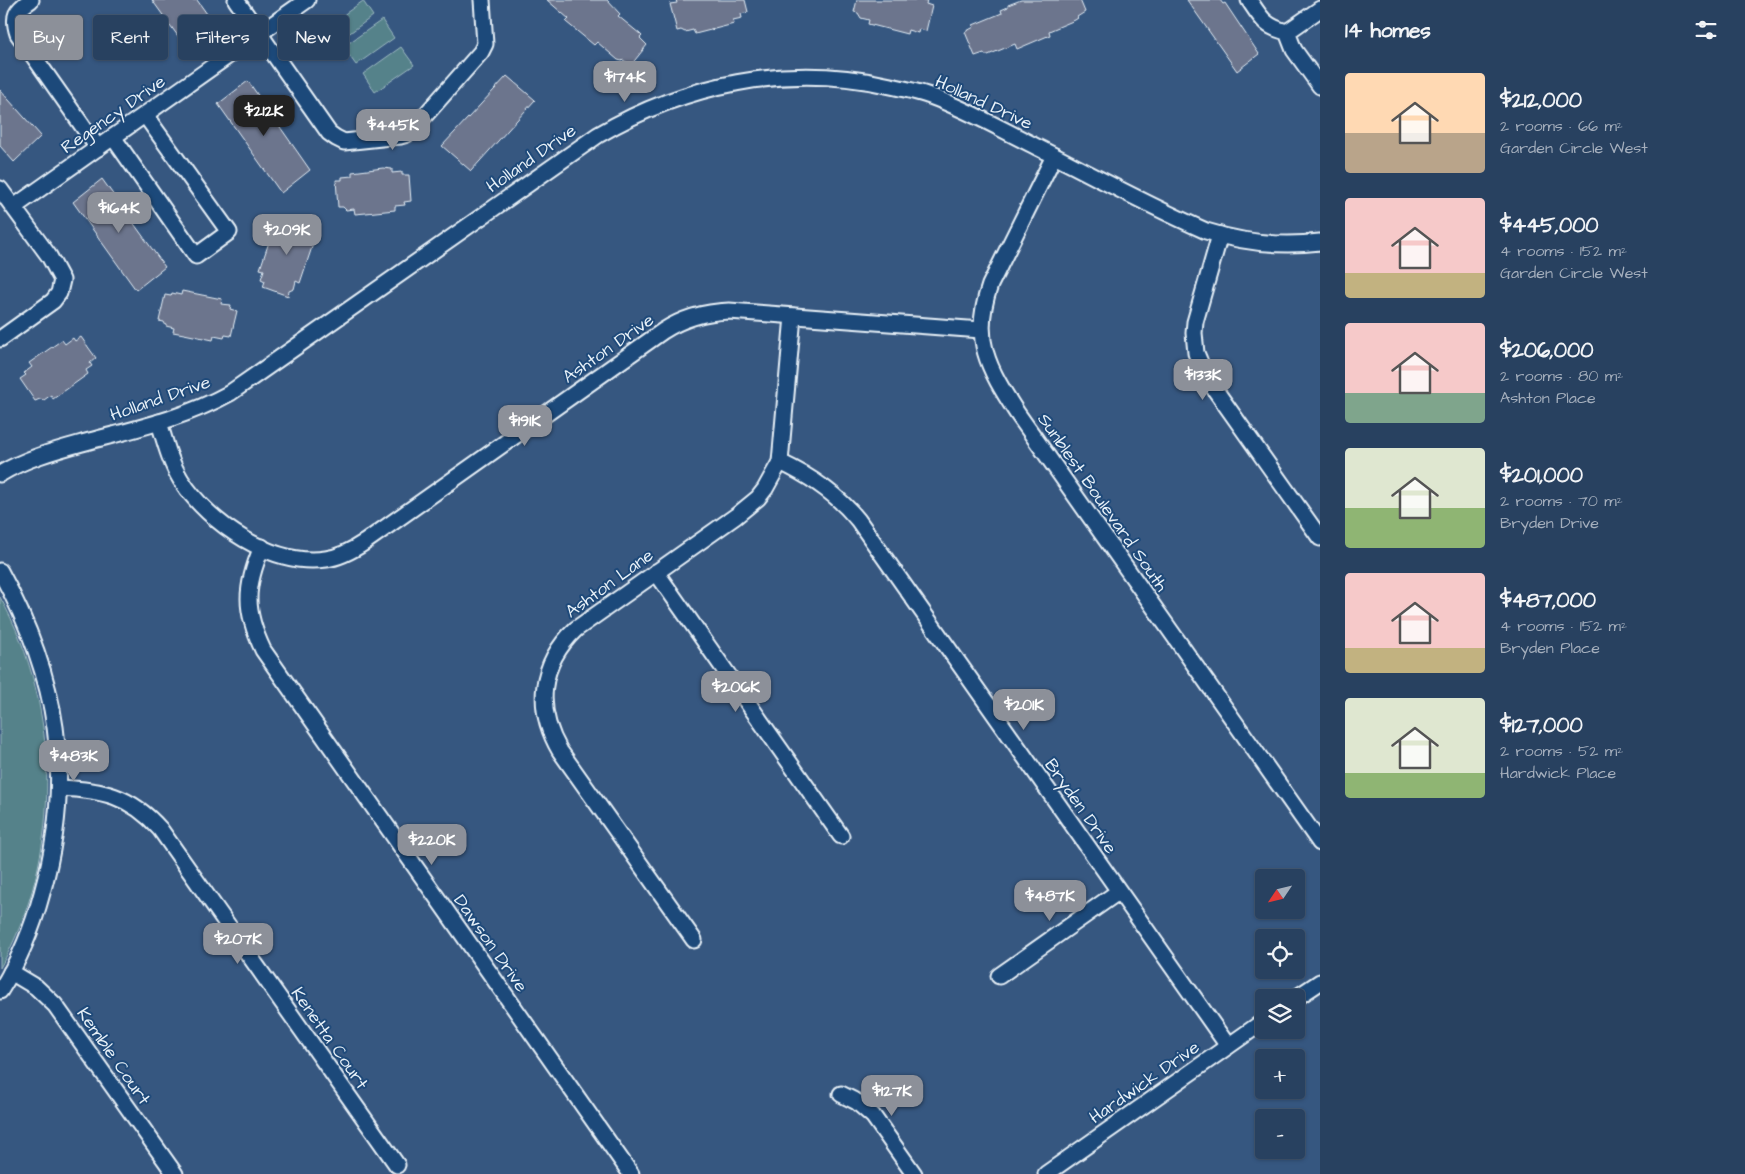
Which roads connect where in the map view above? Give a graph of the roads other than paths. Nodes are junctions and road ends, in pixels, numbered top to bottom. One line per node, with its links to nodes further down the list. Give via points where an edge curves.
1 (31, 0): 8 (street)
2 (236, 0): 7 (street)
3 (307, 0): 9 (street, Regency Drive)
4 (482, 0): 11 (street, via 486,44 413,129 400,136 344,142 336,138 329,133)
5 (1249, 0): 10 (street, via 1266,24)
6 (1320, 9): 10 (street)
7 (247, 15)
8 (8, 18): 16 (street)
9 (268, 27)
10 (1288, 32): 13 (street, via 1294,50)
11 (268, 45)
12 (221, 60): 14 (street, Regency Drive)
13 (1320, 86)
14 (144, 114): 15 (street, Regency Drive); 15 (street, via 229,232 196,256)
15 (112, 137): 16 (street, Regency Drive)
16 (98, 148): 19 (street, Regency Drive)
17 (1054, 156): 20 (street, Holland Drive); 23 (street, Sunblest Boulevard South, via 990,285); 25 (street, Holland Drive, via 946,102 863,79 774,77 750,79 694,93 651,107 598,135 230,393)
18 (0, 188): 19 (street)
19 (14, 207): 24 (street, via 62,280 53,301)
20 (1220, 235): 21 (street, Holland Drive, via 1272,245); 28 (street, via 1195,322 1199,362 1219,397)
21 (1320, 242)
22 (793, 316): 23 (street, Ashton Drive); 26 (street, Ashton Lane); 29 (street, Ashton Drive, via 719,311 678,323 348,552 332,558 302,560 284,557)
23 (981, 330): 34 (street, Sunblest Boulevard South, via 993,374 1008,399)
24 (0, 339)
25 (159, 422): 27 (street, Holland Drive, via 61,448); 29 (street, Ashton Drive, via 173,465 196,499 224,525)
26 (780, 462): 31 (street, Ashton Lane, via 772,479 754,502); 35 (street, Bryden Drive, via 837,496 858,520)
27 (0, 474)
28 (1320, 538)
29 (262, 547): 47 (street, Dawson Drive, via 251,576 249,599 254,631 263,650)
30 (0, 571): 32 (street, via 26,622 41,664 55,726)
31 (656, 572): 33 (street); 36 (street, Ashton Lane, via 565,640 548,672 544,710 560,751)
32 (60, 788): 37 (street, via 56,832 47,875 38,908); 45 (street, Kenetta Court, via 116,796 133,804 156,824)
33 (841, 836)
34 (1320, 843)
35 (1118, 892): 38 (street); 43 (street, Bryden Drive)
36 (694, 940)
37 (12, 972): 40 (street); 46 (street, Kemble Court, via 45,993 55,1005)
38 (999, 976)
39 (1320, 982): 41 (street)
40 (0, 990)
41 (1305, 992)
42 (1255, 1027): 43 (street, Hardwick Drive)
43 (1228, 1046): 49 (street, Hardwick Drive)
44 (841, 1094): 48 (street, via 873,1116)
45 (397, 1165)
46 (175, 1174)
47 (631, 1174)
48 (914, 1174)
49 (1046, 1174)

